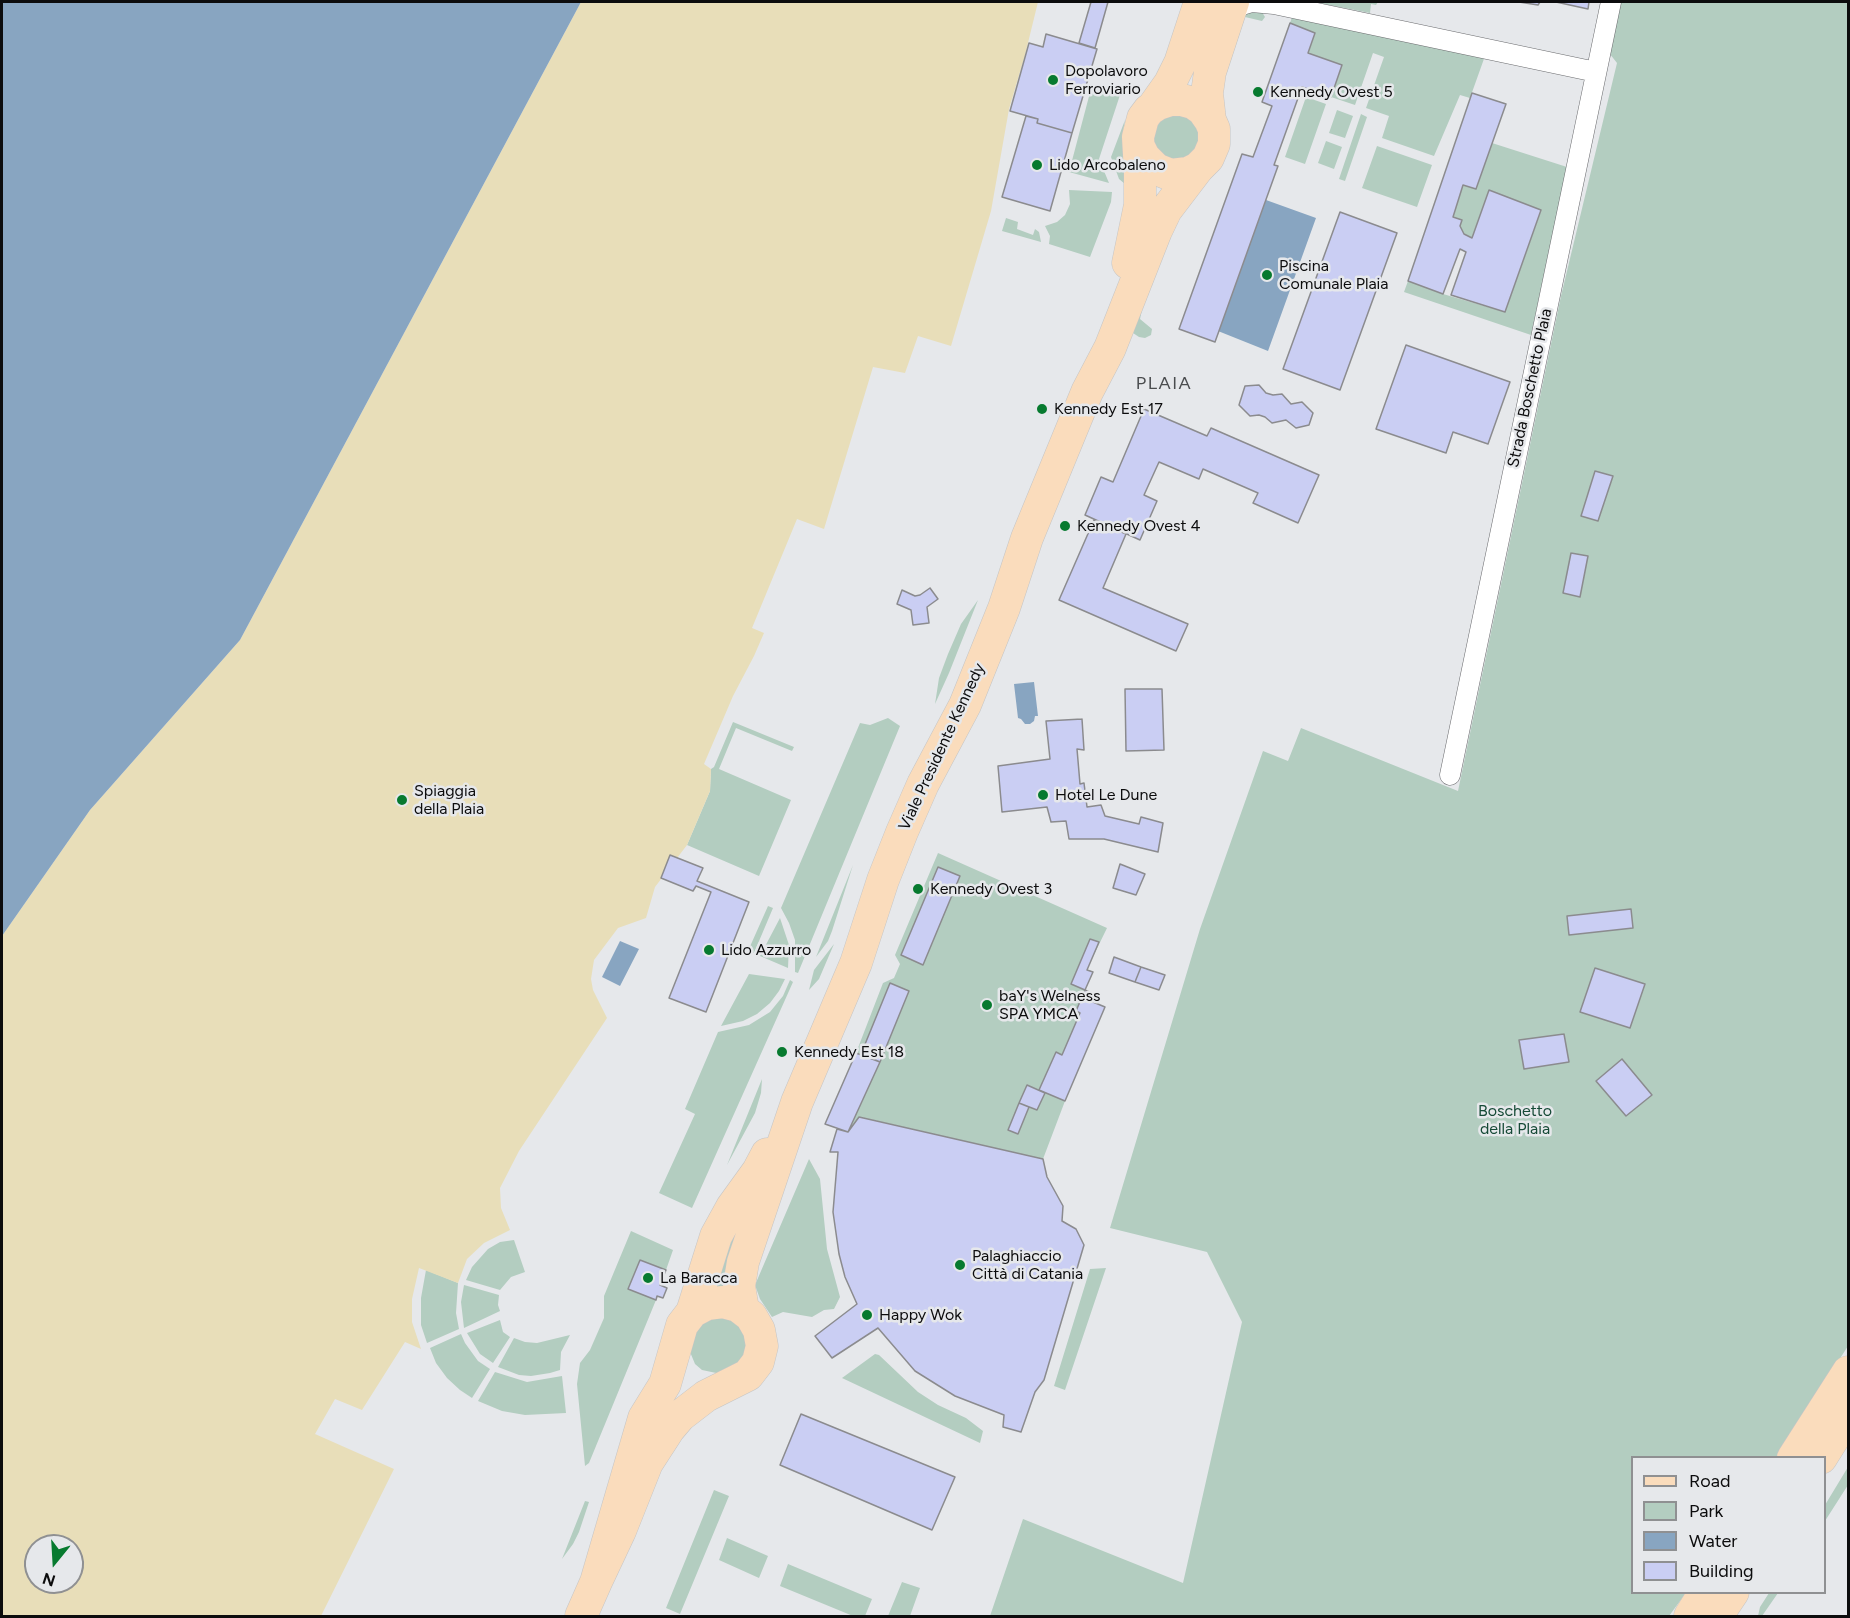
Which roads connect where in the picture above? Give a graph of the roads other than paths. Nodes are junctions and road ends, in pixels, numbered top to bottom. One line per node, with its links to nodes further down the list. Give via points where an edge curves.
1 (1200, 2): 6 (main road, via 1180,63)
2 (1611, 2): 5 (street, Strada Boschetto Plaia)
3 (1274, 3): 4 (street, via 1252,2); 5 (street)
4 (1231, 8): 7 (main road, via 1210,72)
5 (1596, 72): 11 (street, Strada Boschetto Plaia)
6 (1153, 107): 7 (main road, via 1182,100 1198,106); 8 (main road, via 1141,123)
7 (1210, 120): 9 (main road, via 1214,144)
8 (1139, 147): 9 (main road, via 1160,172 1182,174); 10 (main road, via 1140,205 1131,251)
9 (1198, 168): 10 (main road, via 1166,210 1110,348)
10 (1087, 392): 12 (main road, Viale Presidente Kennedy, via 965,705 902,831 856,963)
11 (1450, 775)
12 (797, 1102): 13 (main road, via 742,1262 739,1286); 14 (main road, via 716,1236)
13 (743, 1309): 14 (main road, via 717,1302); 17 (main road, via 757,1325 761,1352 748,1375)
14 (692, 1312): 15 (main road, via 682,1326)
15 (678, 1342): 17 (main road, via 683,1364 693,1376 706,1383); 21 (main road, via 665,1384 644,1418)
16 (1848, 1372): 19 (main road)
17 (728, 1384): 21 (main road, via 680,1416 646,1463)
18 (1848, 1415): 20 (main road)
19 (1794, 1456)
20 (1822, 1456)
21 (596, 1582): 24 (main road)
22 (1704, 1594): 25 (main road)
23 (1732, 1594): 26 (main road)
24 (581, 1617)
25 (1690, 1617)
26 (1717, 1617)

